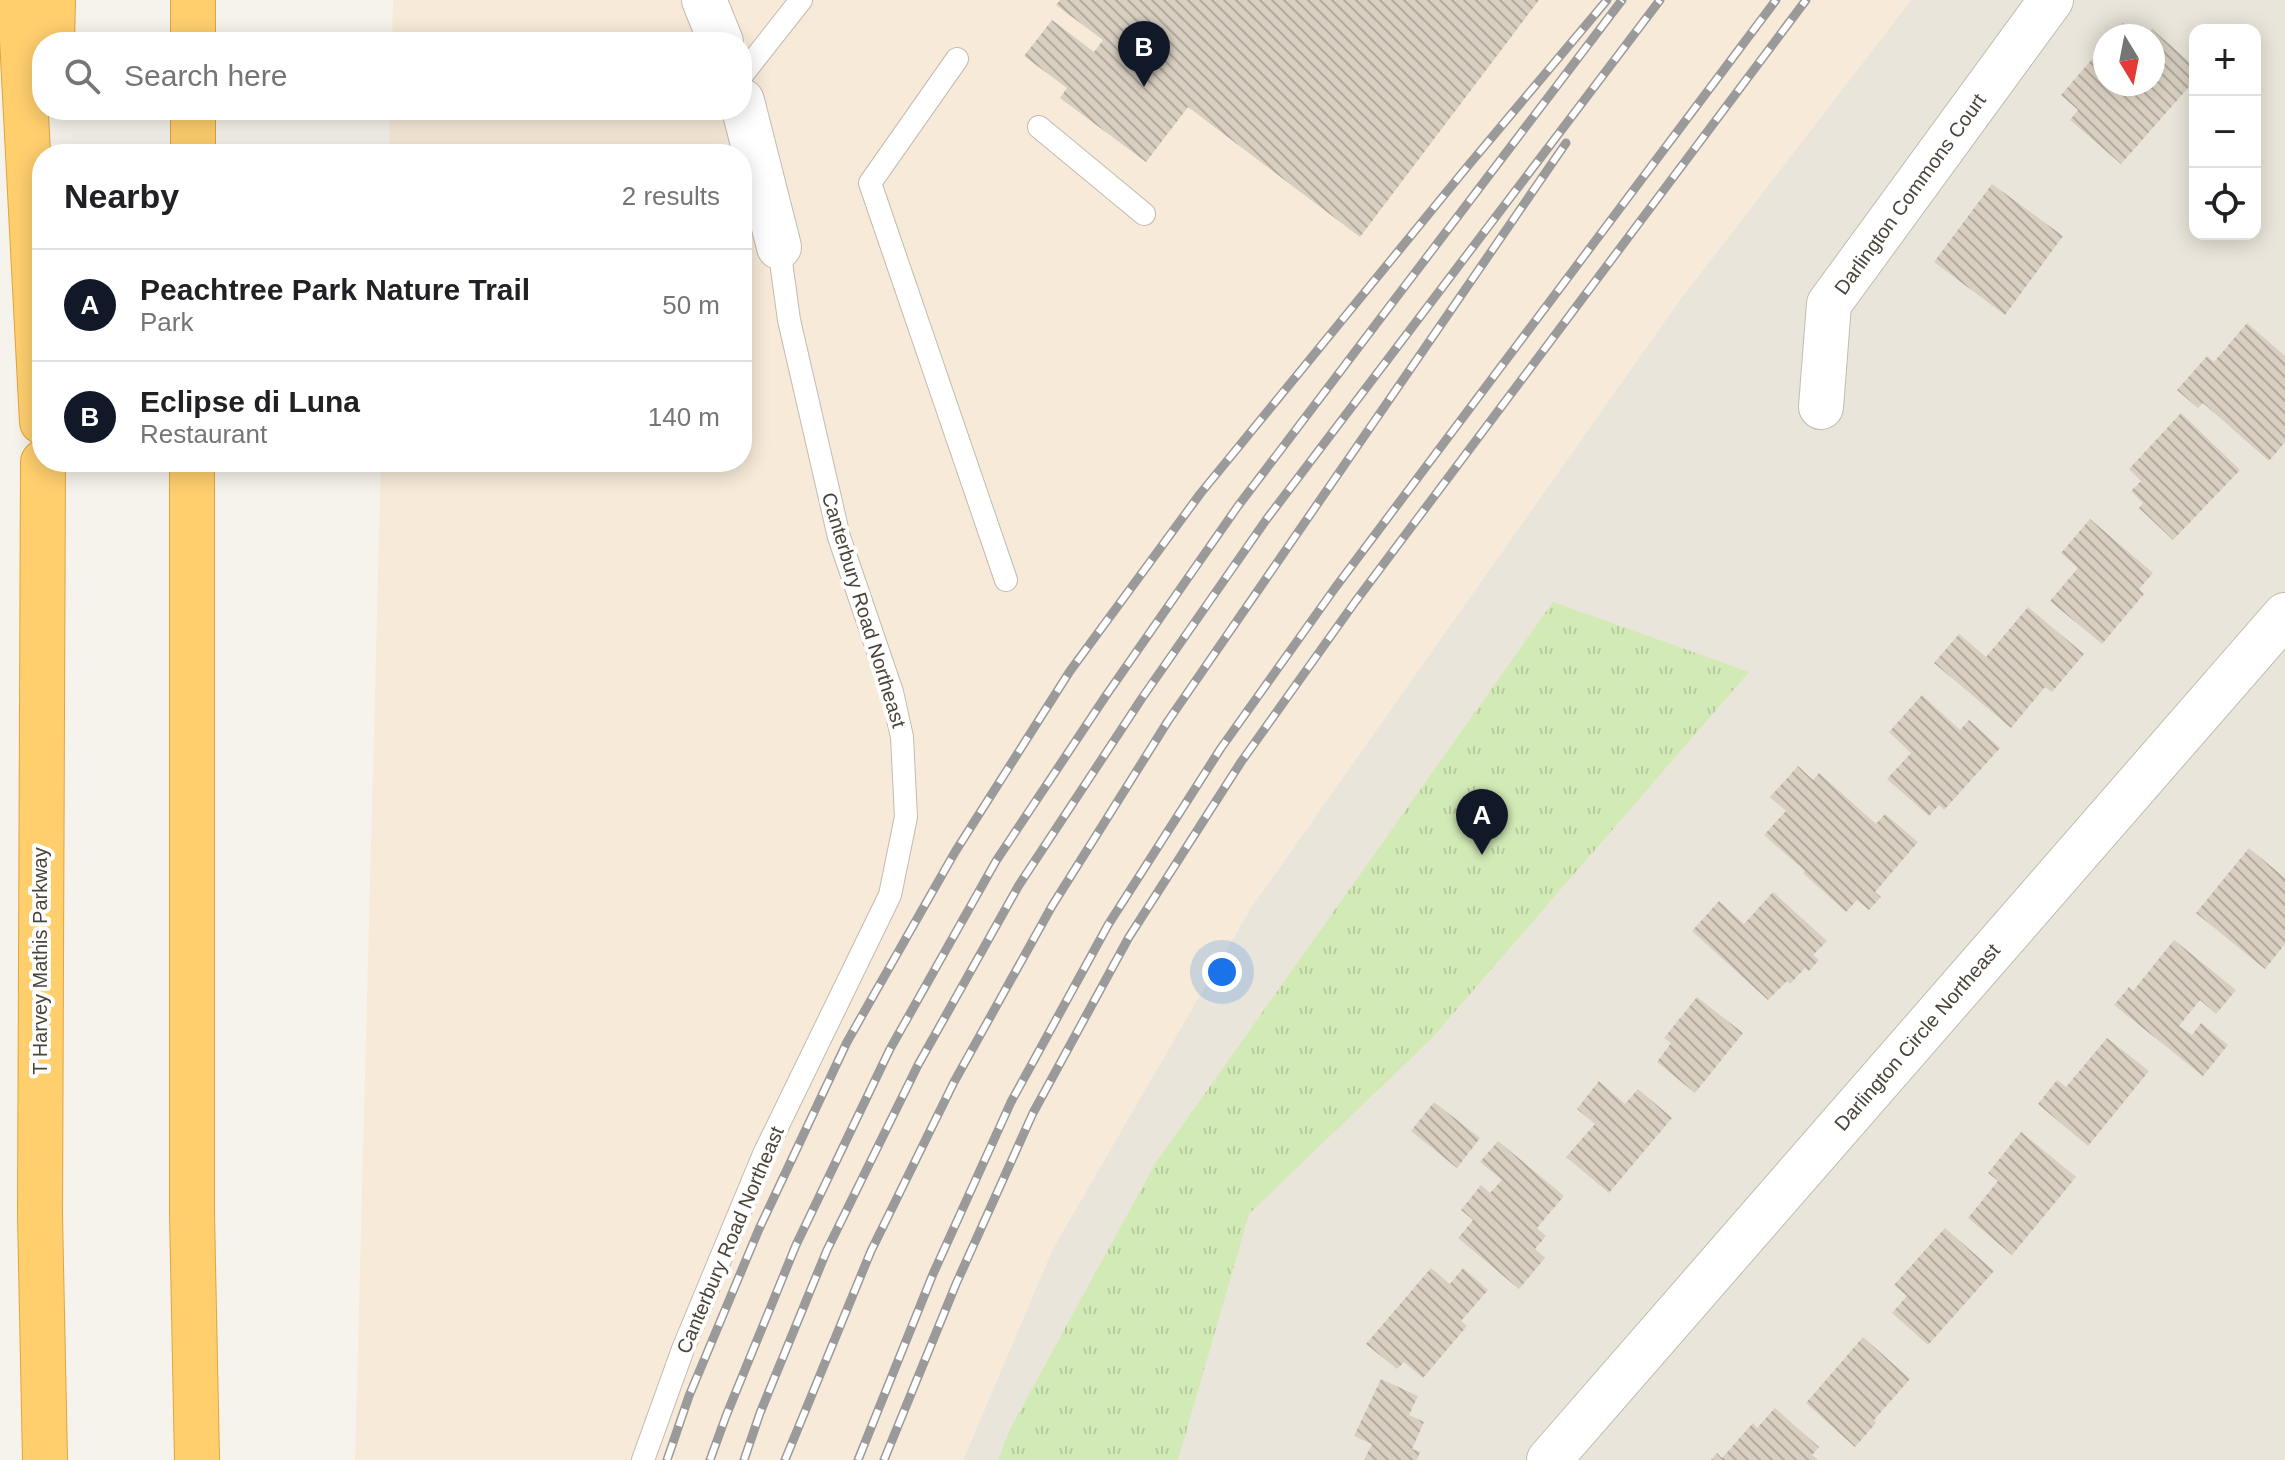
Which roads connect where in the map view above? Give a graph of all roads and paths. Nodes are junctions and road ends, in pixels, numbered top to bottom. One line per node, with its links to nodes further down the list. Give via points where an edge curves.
1 (20, 0): 19 (highway)
2 (53, 0): 7 (highway)
3 (193, 0): 8 (highway)
4 (704, 0): 9 (street)
5 (801, 0): 11 (lane)
6 (2051, 0): 21 (street, Darlington Commons Court, via 1829,304)
7 (52, 32)
8 (193, 32)
9 (717, 32)
10 (957, 59): 24 (lane, via 870,183)
11 (752, 62)
12 (51, 120): 16 (highway)
13 (193, 120): 17 (highway)
14 (747, 120): 20 (street, Canterbury Road Northeast)
15 (1039, 127): 18 (lane)
16 (50, 144)
17 (193, 144)
18 (1144, 214)
19 (32, 230)
20 (779, 247): 28 (lane, Canterbury Road Northeast, via 789,320 839,537 892,692 902,737 906,817 890,895 764,1154)
21 (1821, 407)
22 (43, 472): 26 (highway, T Harvey Mathis Parkway, via 40,1215)
23 (192, 472): 27 (highway)
24 (1006, 580)
25 (2285, 615): 29 (street, Darlington Circle Northeast)
26 (45, 1460)
27 (197, 1460)
28 (643, 1460)
29 (1549, 1460)

